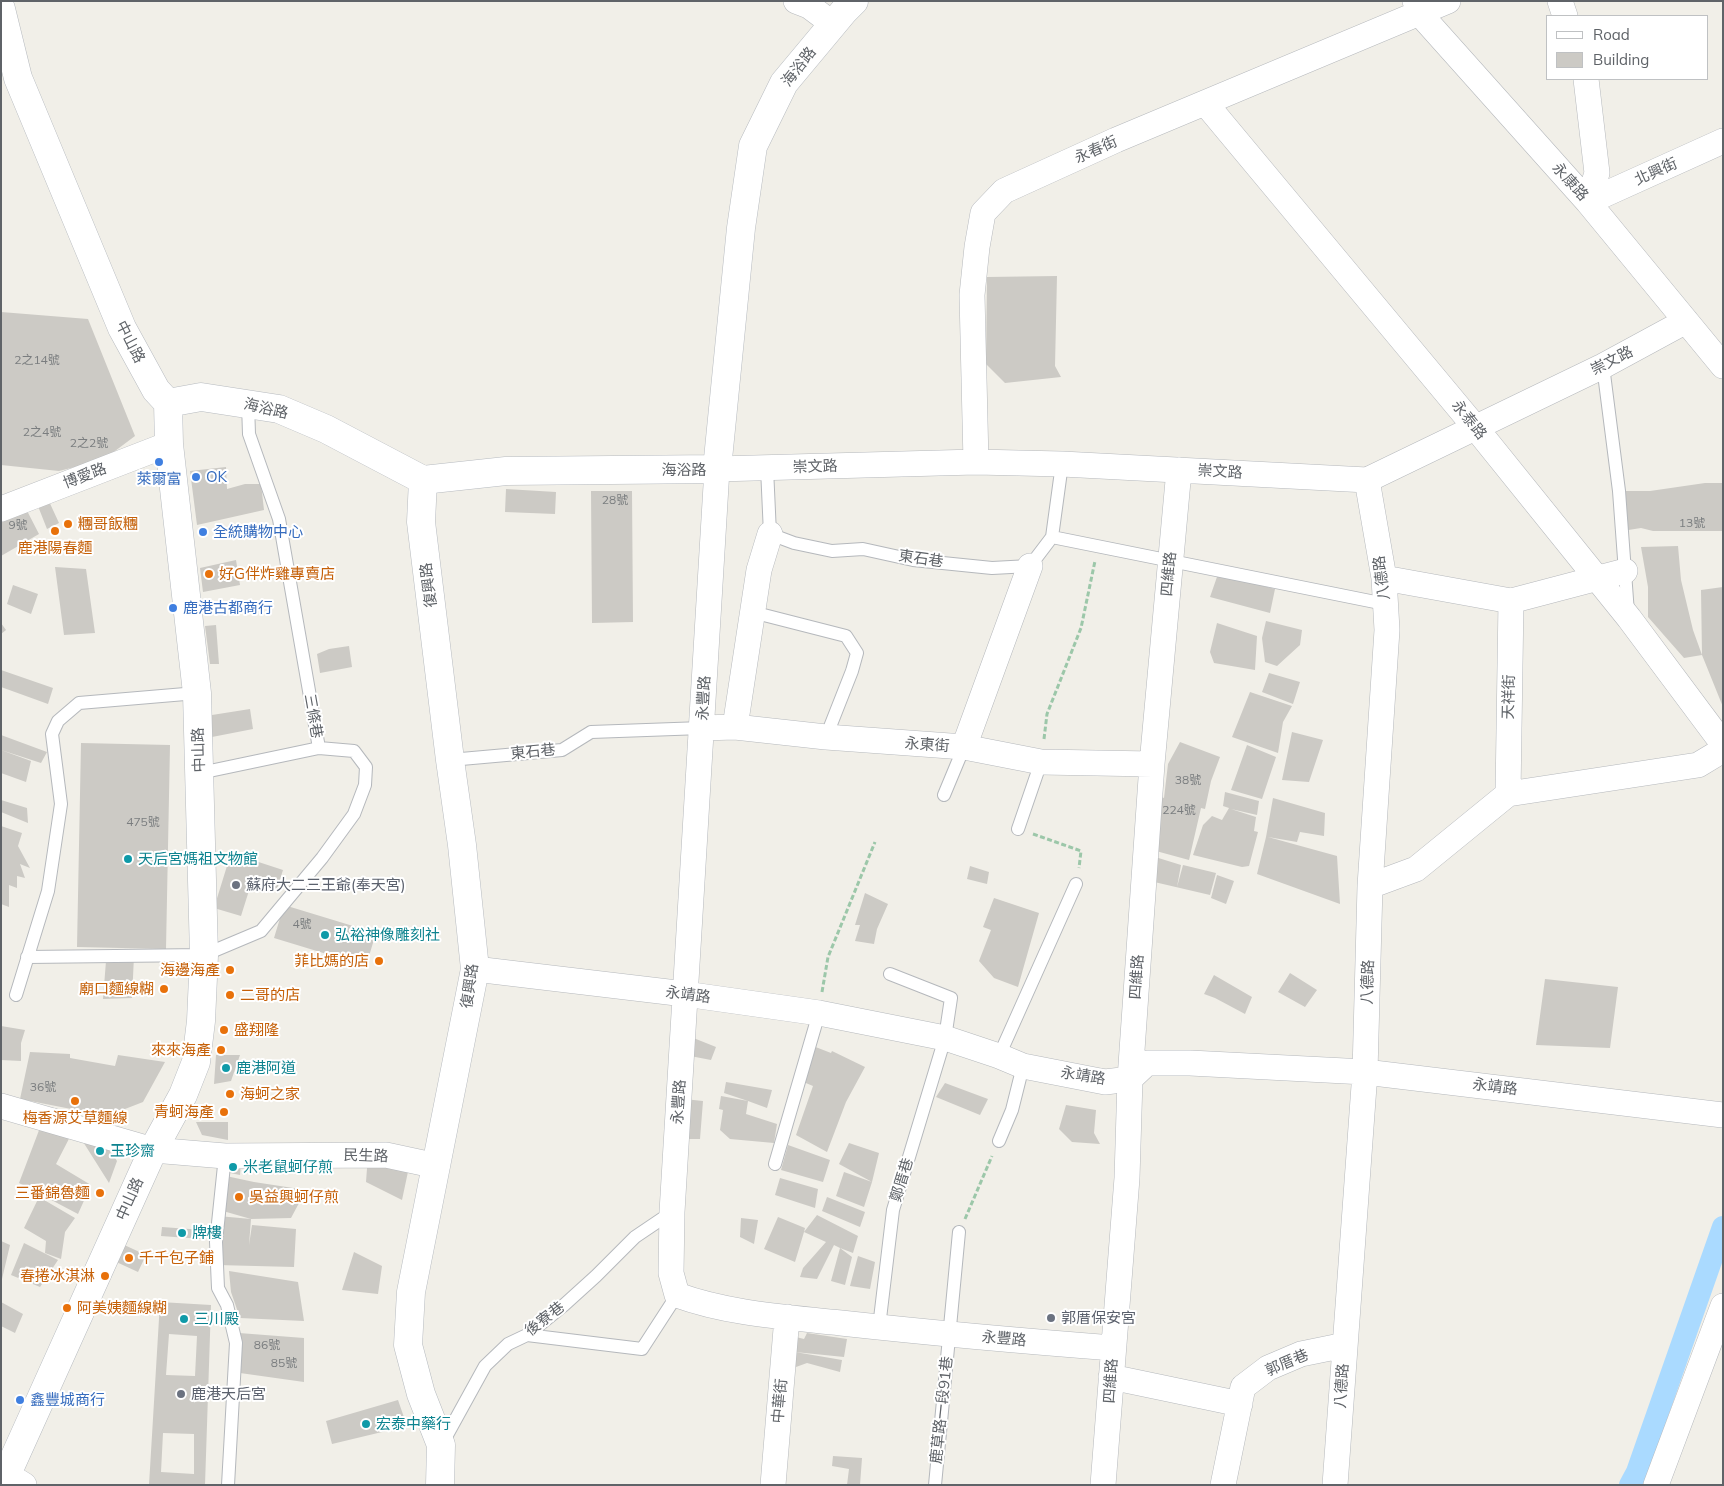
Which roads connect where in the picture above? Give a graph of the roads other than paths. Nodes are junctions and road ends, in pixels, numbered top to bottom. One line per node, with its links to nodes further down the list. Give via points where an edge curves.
1 (796, 1): 6 (street, via 809,6)
2 (1448, 1): 4 (street, 永春街)
3 (1560, 1): 7 (street)
4 (1418, 7): 10 (street, 永春街); 12 (street, 永康路)
5 (1, 9): 9 (street, 中山路)
6 (842, 9): 23 (street, 海浴路, via 784,83 753,146 741,228)
7 (1565, 15)
8 (1586, 80): 12 (street, via 1597,173)
9 (10, 81): 16 (street, 中山路, via 122,328 156,390)
10 (1206, 104): 18 (street, 永泰路); 20 (street, 永春街, via 1116,140 1004,191 983,213 972,295)
11 (1723, 141): 12 (street, 北興街)
12 (1588, 202): 13 (street, 永康路)
13 (1686, 322): 14 (street, 崇文路); 15 (street, 永康路)
14 (1603, 366): 18 (street, 崇文路); 32 (lane, via 1619,491)
15 (1723, 366)
16 (168, 403): 17 (street, 海浴路, via 201,397); 19 (street, 中山路)
17 (248, 404): 25 (street, 海浴路, via 279,409 326,429); 45 (lane, 三條巷, via 249,434 279,519)
18 (1474, 427): 26 (street, 崇文路); 34 (street, 永泰路)
19 (168, 444): 27 (street, 博愛路); 39 (street, 中山路)
20 (976, 462): 21 (street, 崇文路); 22 (street, 崇文路)
21 (1062, 464): 24 (street, 崇文路); 29 (lane)
22 (767, 468): 23 (street, 崇文路); 28 (lane)
23 (717, 470): 25 (street, 海浴路, via 506,471); 41 (street, 永豐路)
24 (1179, 470): 26 (street, 崇文路); 30 (street, 四維路)
25 (423, 480): 47 (street, 復興路, via 421,522)
26 (1367, 480): 33 (street, 八德路)
27 (1, 509)
28 (770, 534): 31 (lane, 東石巷, via 832,551 863,549 913,560 992,568); 37 (street, via 759,570)
29 (1052, 537): 30 (lane); 31 (lane)
30 (1170, 560): 36 (lane); 49 (street, 四維路)
31 (1030, 566): 44 (street)
32 (1625, 572): 34 (street); 38 (lane)
33 (1384, 578): 35 (street); 36 (street, 八德路)
34 (1596, 578): 35 (street); 38 (street, 永泰路)
35 (1510, 601): 51 (street, 天祥街)
36 (1385, 604): 55 (street, 八德路, via 1387,630)
37 (752, 612): 40 (street); 42 (lane, via 846,636 857,653)
38 (1629, 618): 43 (street, 永泰路)
39 (197, 693): 50 (street, 中山路); 57 (lane, via 79,703 58,721 52,734 61,804 48,891)
40 (735, 727): 41 (street, 永東街); 42 (street, 永東街)
41 (702, 728): 47 (lane, 東石巷, via 591,732 562,750); 60 (street, 永豐路)
42 (826, 737): 44 (street, 永東街)
43 (1723, 744)
44 (964, 747): 48 (street, 永東街); 52 (lane)
45 (319, 748): 50 (lane); 56 (lane, 三條巷, via 354,750 366,767 365,785 354,814 261,931)
46 (1723, 750): 51 (street, via 1698,765)
47 (450, 760): 58 (street, 復興路)
48 (1041, 762): 49 (street, 永東街); 53 (lane)
49 (1152, 764): 67 (street, 四維路)
50 (200, 773): 56 (street, 中山路)
51 (1508, 794): 55 (street, via 1416,869)
52 (944, 795)
53 (1018, 829)
54 (1076, 884): 64 (lane)
55 (1370, 886): 66 (street, 八德路)
56 (204, 955): 57 (lane); 71 (street, 中山路, via 196,1062)
57 (27, 957): 61 (lane)
58 (476, 969): 60 (street, 永靖路); 74 (street, 復興路)
59 (890, 974): 63 (lane, 鄭厝巷, via 951,998)
60 (685, 994): 62 (street, 永靖路); 75 (street, 永豐路)
61 (16, 996)
62 (819, 1013): 63 (street, 永靖路); 73 (lane)
63 (945, 1038): 64 (street, 永靖路); 80 (lane, 鄭厝巷, via 893,1210)
64 (999, 1056): 65 (street, 永靖路)
65 (1023, 1066): 67 (street, 永靖路, via 1105,1082); 70 (lane, via 1012,1110)
66 (1365, 1072): 67 (street, 永靖路, via 1147,1063); 69 (street, 永靖路); 83 (street, 八德路)
67 (1130, 1079): 84 (street, 四維路, via 1127,1178)
68 (1, 1106): 71 (street, 民生路)
69 (1723, 1115)
70 (999, 1141)
71 (153, 1150): 72 (street, 民生路); 88 (street, 中山路)
72 (225, 1156): 74 (street, 民生路, via 386,1155); 89 (lane, via 216,1242 218,1288 227,1304 236,1343)
73 (775, 1164)
74 (437, 1166): 87 (street, 復興路, via 411,1292 408,1345 421,1394)
75 (672, 1212): 77 (street, 永豐路, via 670,1273); 81 (lane, 後寮巷, via 636,1237)
76 (960, 1232): 82 (lane, 鹿草路一段91巷)
77 (677, 1295): 79 (street, 永豐路, via 702,1304); 81 (lane, via 642,1349)
78 (1723, 1306): 96 (street)
79 (787, 1317): 80 (street, 永豐路); 91 (street, 中華街)
80 (879, 1327): 82 (street, 永豐路)
81 (527, 1335): 87 (lane, 後寮巷, via 508,1344 485,1366)
82 (949, 1335): 84 (street, 永豐路); 92 (lane, 鹿草路一段91巷)
83 (1345, 1345): 86 (street, 郭厝巷, via 1301,1354 1268,1368 1243,1387); 95 (street, 八德路)
84 (1113, 1348): 85 (street, 四維路)
85 (1111, 1377): 86 (street); 93 (street, 四維路)
86 (1240, 1404): 94 (street, 郭厝巷)
87 (441, 1445): 90 (street, 復興路)
88 (8, 1479)
89 (228, 1485)
90 (440, 1485)
91 (773, 1485)
92 (935, 1485)
93 (1103, 1485)
94 (1223, 1485)
95 (1335, 1485)
96 (1656, 1485)

